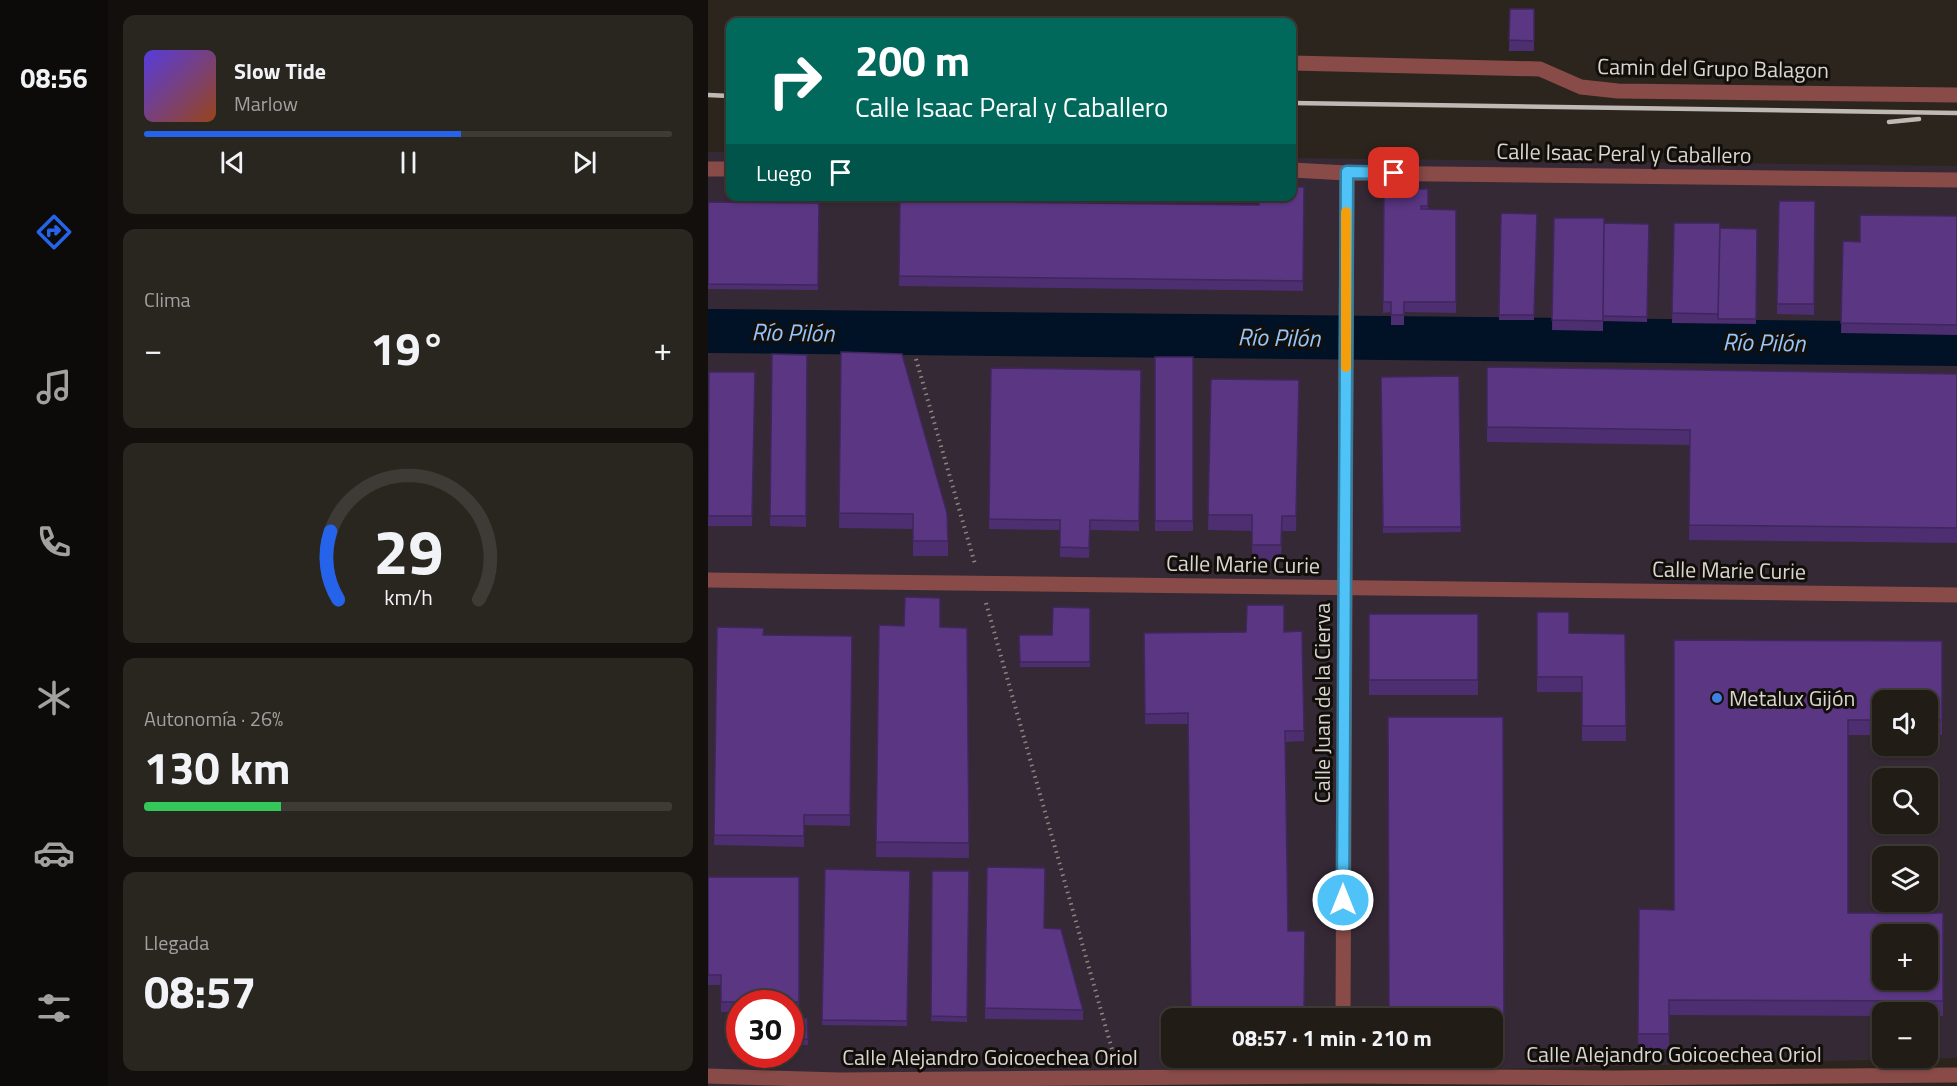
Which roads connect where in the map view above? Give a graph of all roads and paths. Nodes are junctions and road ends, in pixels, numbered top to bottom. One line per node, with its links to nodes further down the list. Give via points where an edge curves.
1 (1296, 63): 2 (street, Camin del Grupo Balagon, via 1540,69 1581,87 1618,91)
2 (1957, 95)
3 (708, 169): 4 (street)
4 (726, 169)
5 (1296, 170): 6 (street, Calle Isaac Peral y Caballero)
6 (1347, 172): 7 (street, Calle Isaac Peral y Caballero); 11 (street, Calle Juan de la Cierva)
7 (1957, 180)
8 (916, 359): 10 (path)
9 (708, 580): 10 (street, Calle Marie Curie)
10 (981, 584): 11 (street, Calle Marie Curie); 18 (path)
11 (1345, 588): 12 (street, Calle Marie Curie); 13 (street, Calle Juan de la Cierva)
12 (1957, 595)
13 (1343, 1008)
14 (1343, 1068): 17 (street)
15 (1957, 1075): 17 (street, Calle Alejandro Goicoechea Oriol)
16 (708, 1076): 18 (street, Calle Alejandro Goicoechea Oriol, via 840,1080)
17 (1343, 1076): 18 (street, Calle Alejandro Goicoechea Oriol)
18 (1120, 1078)

